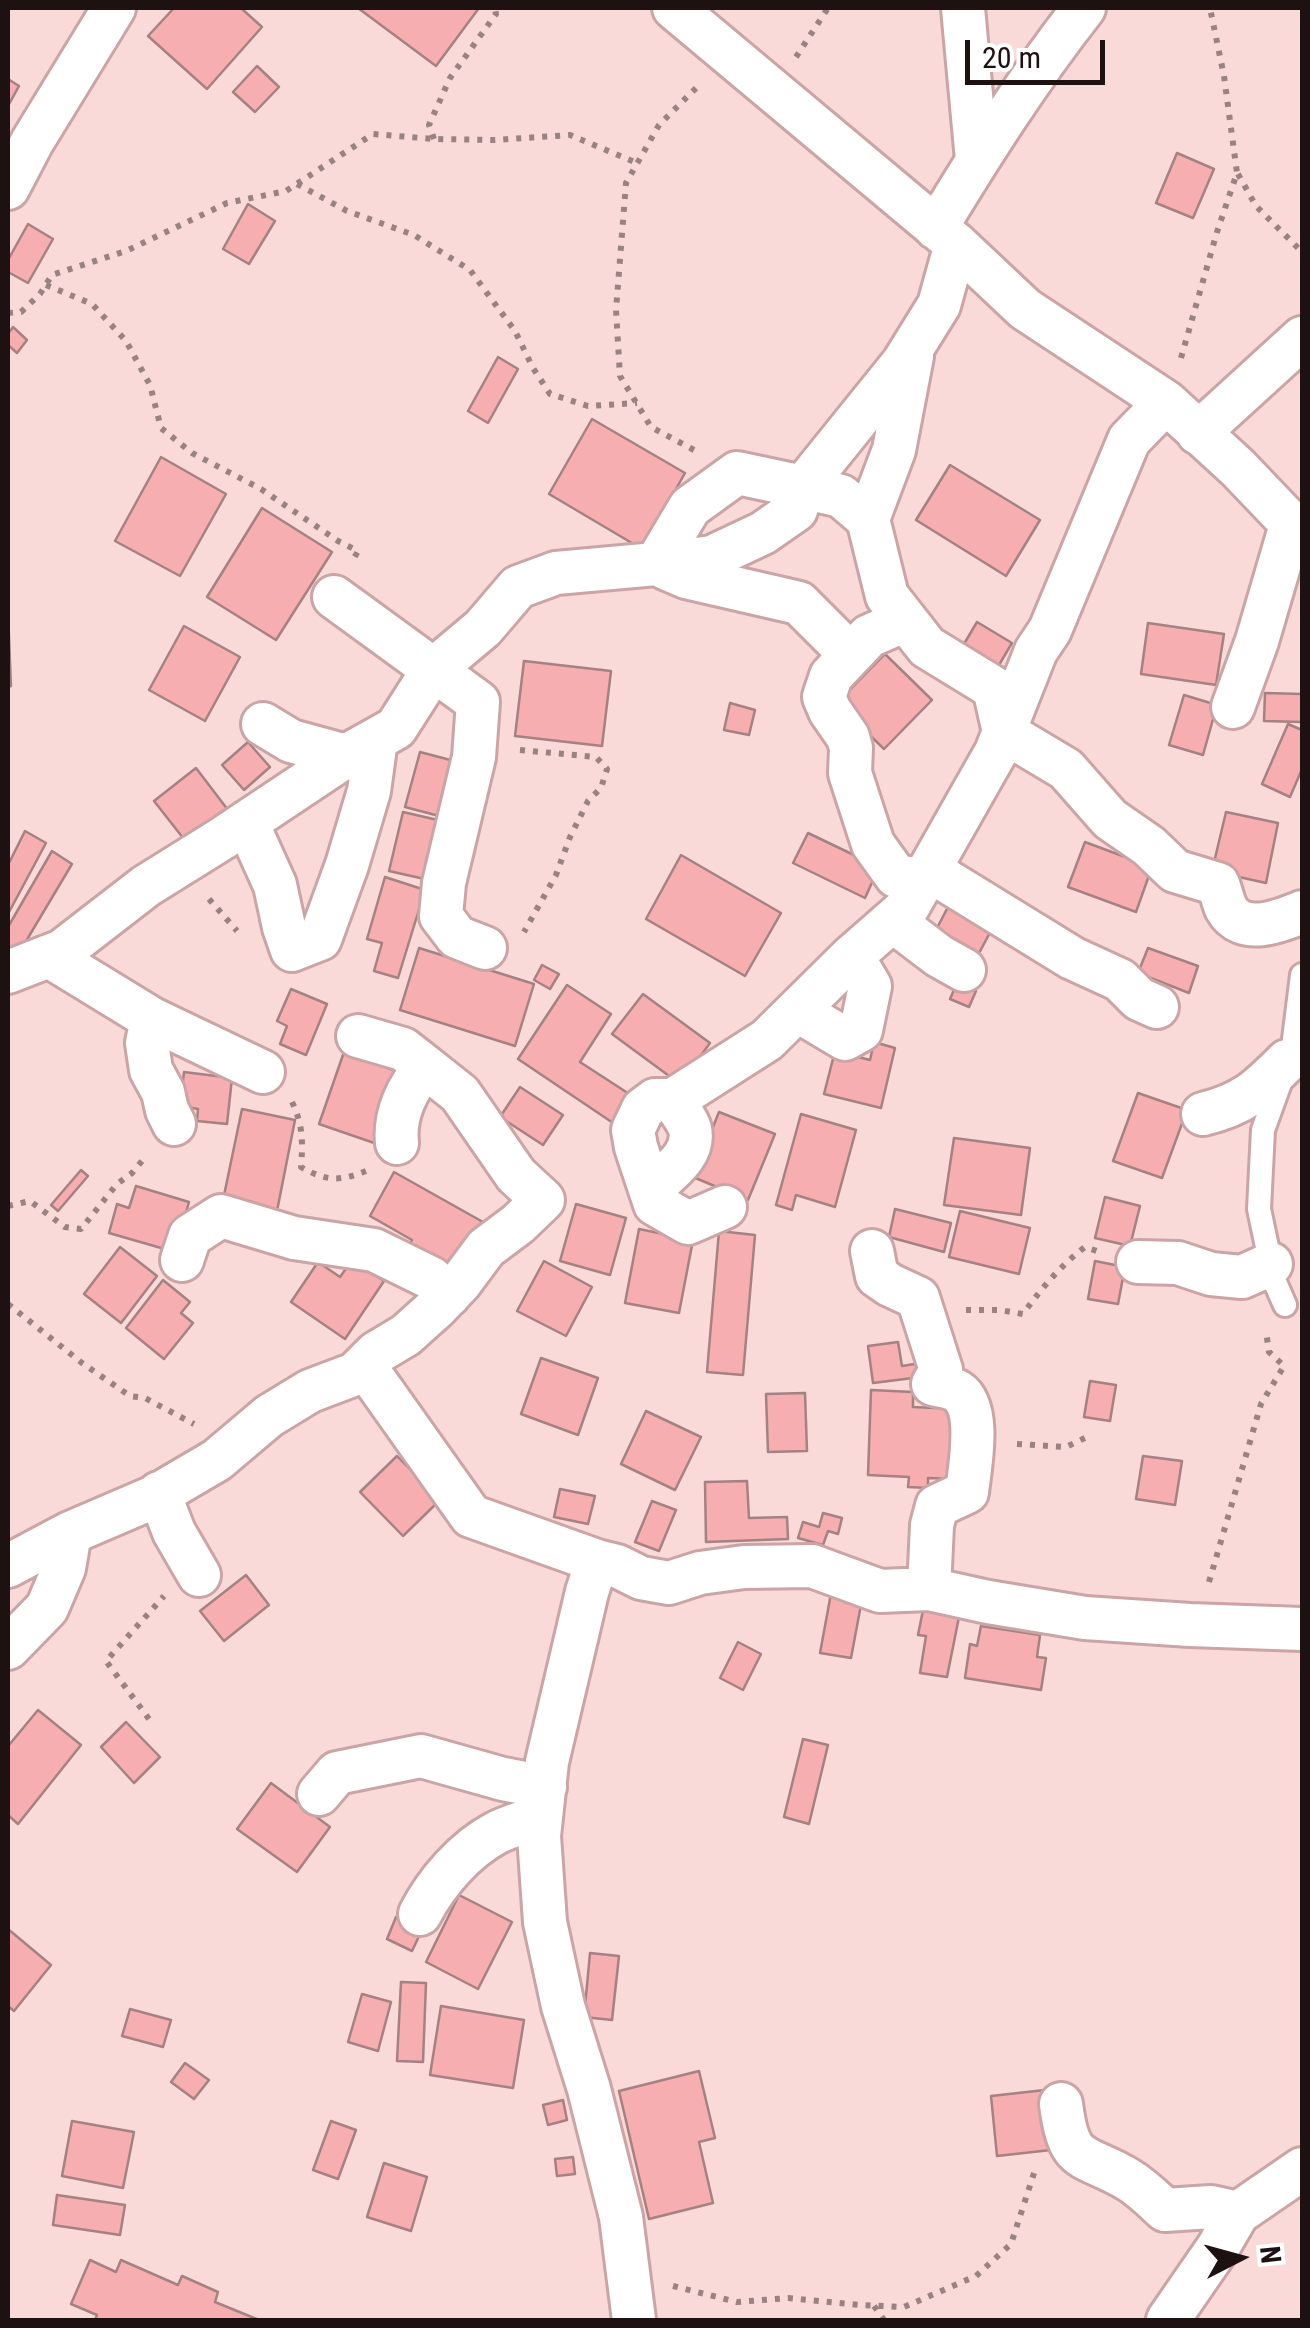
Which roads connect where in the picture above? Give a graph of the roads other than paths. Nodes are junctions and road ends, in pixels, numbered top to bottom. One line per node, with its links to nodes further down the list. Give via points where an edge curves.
1 (114, 8): 6 (street)
2 (674, 8): 7 (street)
3 (963, 8): 5 (street)
4 (1084, 8): 5 (street)
5 (978, 160): 7 (street)
6 (8, 188)
7 (946, 236): 9 (street, via 939,305); 10 (street, via 1025,308)
8 (1302, 338): 11 (street)
9 (914, 346): 12 (street); 13 (street, via 894,450)
10 (1166, 402): 11 (street); 22 (street, via 1129,440)
11 (1198, 433): 14 (street)
12 (803, 488): 13 (street, via 841,496); 15 (street, via 796,510 763,533 712,557); 15 (street, via 737,473 690,507)
13 (868, 520): 17 (street, via 887,596)
14 (1297, 530): 20 (street)
15 (656, 564): 18 (street, via 800,603); 19 (street, via 556,573 518,587)
16 (334, 597): 19 (street)
17 (906, 620): 18 (street); 22 (street, via 928,647 994,688)
18 (854, 650): 25 (street, via 831,676 824,697 848,737 850,773 874,844 896,876)
19 (434, 670): 23 (street, via 396,728); 28 (street, via 478,702 474,758 441,916 457,937)
20 (1233, 708)
21 (263, 724): 23 (street, via 291,741)
22 (1004, 732): 25 (street); 26 (street, via 1066,769 1110,820 1175,870 1218,884 1228,912 1248,926)
23 (361, 748): 24 (street); 24 (street, via 369,792 320,939 292,950 276,885)
24 (247, 822): 29 (street)
25 (926, 875): 27 (street); 34 (street)
26 (1302, 912)
27 (892, 921): 30 (street); 31 (street)
28 (484, 948)
29 (49, 956): 32 (street); 36 (street)
30 (852, 956): 35 (street); 35 (street, via 870,986 861,1030 845,1038)
31 (964, 970)
32 (8, 972)
33 (1302, 975): 38 (lane)
34 (1157, 1006)
35 (798, 1011): 44 (street, via 767,1040 673,1100 690,1126 690,1142 680,1163 651,1189 655,1204 688,1223)
36 (152, 1019): 40 (street); 42 (street, via 151,1070)
37 (358, 1036): 39 (street, via 404,1049)
38 (1288, 1062): 41 (street, via 1256,1092); 48 (lane, via 1263,1130 1259,1208)
39 (426, 1067): 43 (street, via 398,1115); 49 (street, via 460,1094 516,1175 543,1200 486,1248)
40 (263, 1072)
41 (1204, 1114)
42 (174, 1124)
43 (397, 1143)
44 (725, 1207)
45 (872, 1252): 57 (street, via 877,1276 918,1298 940,1370 933,1384 958,1391 970,1408 967,1492 937,1506)
46 (182, 1260): 49 (street, via 190,1236 221,1216 294,1238 374,1250 431,1278)
47 (1138, 1262): 48 (street, via 1242,1277)
48 (1271, 1264): 50 (lane)
49 (449, 1295): 51 (street)
50 (1285, 1305)
51 (362, 1368): 52 (street, via 269,1416 222,1456); 54 (street, via 471,1516)
52 (160, 1493): 53 (street); 56 (street)
53 (70, 1533): 55 (street); 59 (street, via 47,1608)
54 (597, 1561): 57 (street, via 669,1583 744,1567 812,1566 880,1590); 61 (street)
55 (8, 1566)
56 (200, 1575)
57 (929, 1589): 58 (street, via 1085,1618)
58 (1302, 1629)
59 (8, 1648)
60 (319, 1794): 61 (street, via 336,1774 421,1756 503,1779)
61 (542, 1801): 62 (street, via 455,1865); 66 (street, via 545,1922 621,2217)
62 (420, 1914)
63 (1061, 2104): 65 (street, via 1064,2132 1076,2154 1131,2181 1166,2210)
64 (1302, 2169): 65 (street)
65 (1238, 2213): 67 (street)
66 (634, 2320)
67 (1168, 2320)

